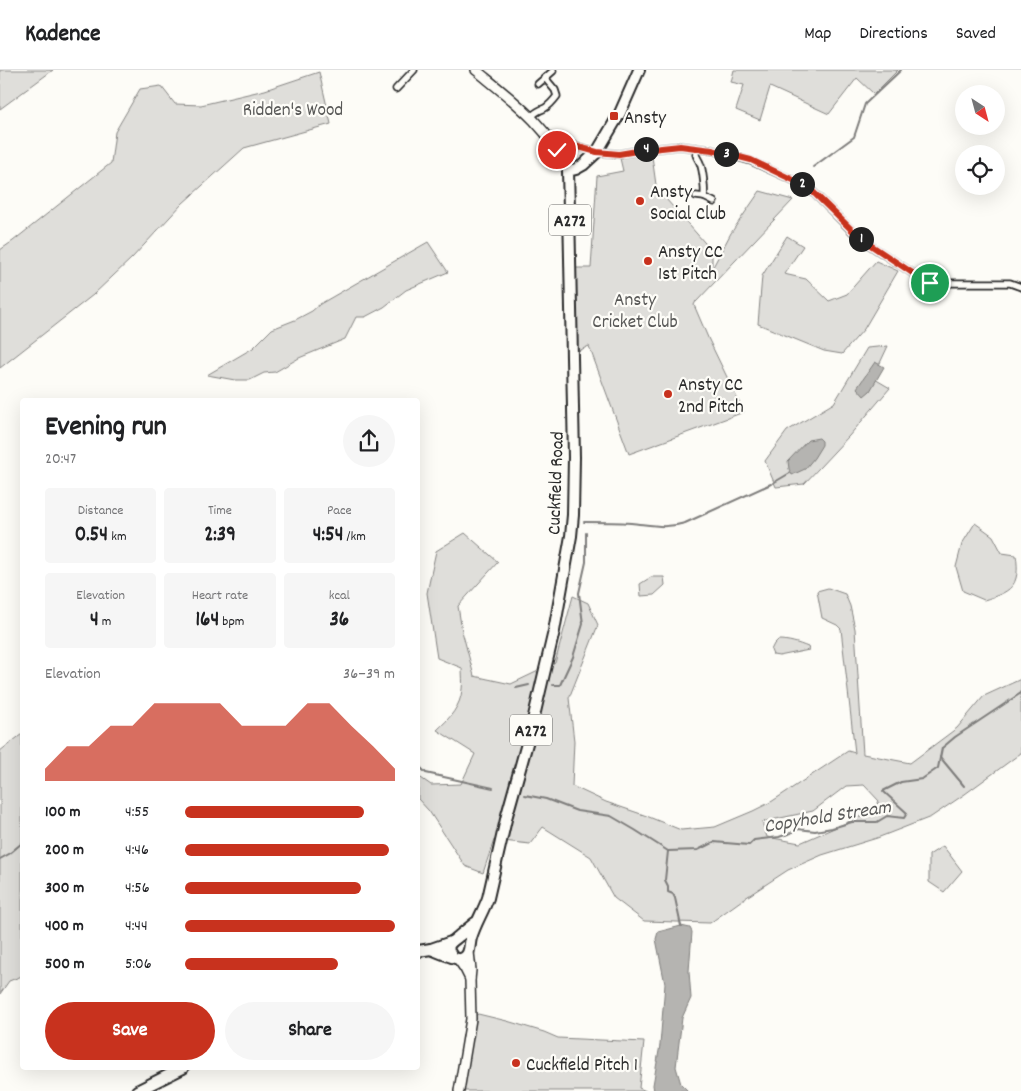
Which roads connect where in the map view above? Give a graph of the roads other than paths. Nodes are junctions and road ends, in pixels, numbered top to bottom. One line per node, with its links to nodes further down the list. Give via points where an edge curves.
1 (414, 70): 7 (street)
2 (476, 70): 8 (main road, Cuckfield Road)
3 (639, 70): 11 (highway, via 620,113)
4 (553, 71): 5 (street)
5 (545, 78): 6 (street); 8 (street, via 557,96)
6 (538, 84)
7 (396, 89)
8 (531, 117): 9 (main road, Cuckfield Road)
9 (549, 139): 11 (street); 12 (main road, Cuckfield Road)
10 (696, 148): 11 (street, via 680,146 619,154); 14 (street); 16 (street, via 751,160 808,187 860,238 930,283 1010,283)
11 (597, 152): 12 (highway)
12 (568, 172): 17 (highway, Cuckfield Road / A272, via 574,457 571,536 554,631 531,730 488,898)
13 (696, 196): 14 (street)
14 (704, 197): 15 (street)
15 (714, 202)
16 (1021, 286)
17 (476, 922): 18 (highway, Cuckfield Road / A272); 19 (highway, Cuckfield Road / A272)
18 (454, 940): 19 (highway, via 464,940); 20 (highway, A272); 22 (highway, via 449,944 449,951)
19 (469, 948): 22 (highway, via 465,957); 23 (main road)
20 (430, 949): 21 (highway, A272); 22 (highway, A272)
21 (420, 951)
22 (455, 958): 23 (main road)
23 (470, 980): 26 (main road, via 471,1019)
24 (178, 1070): 25 (highway)
25 (137, 1091)
26 (459, 1091)

